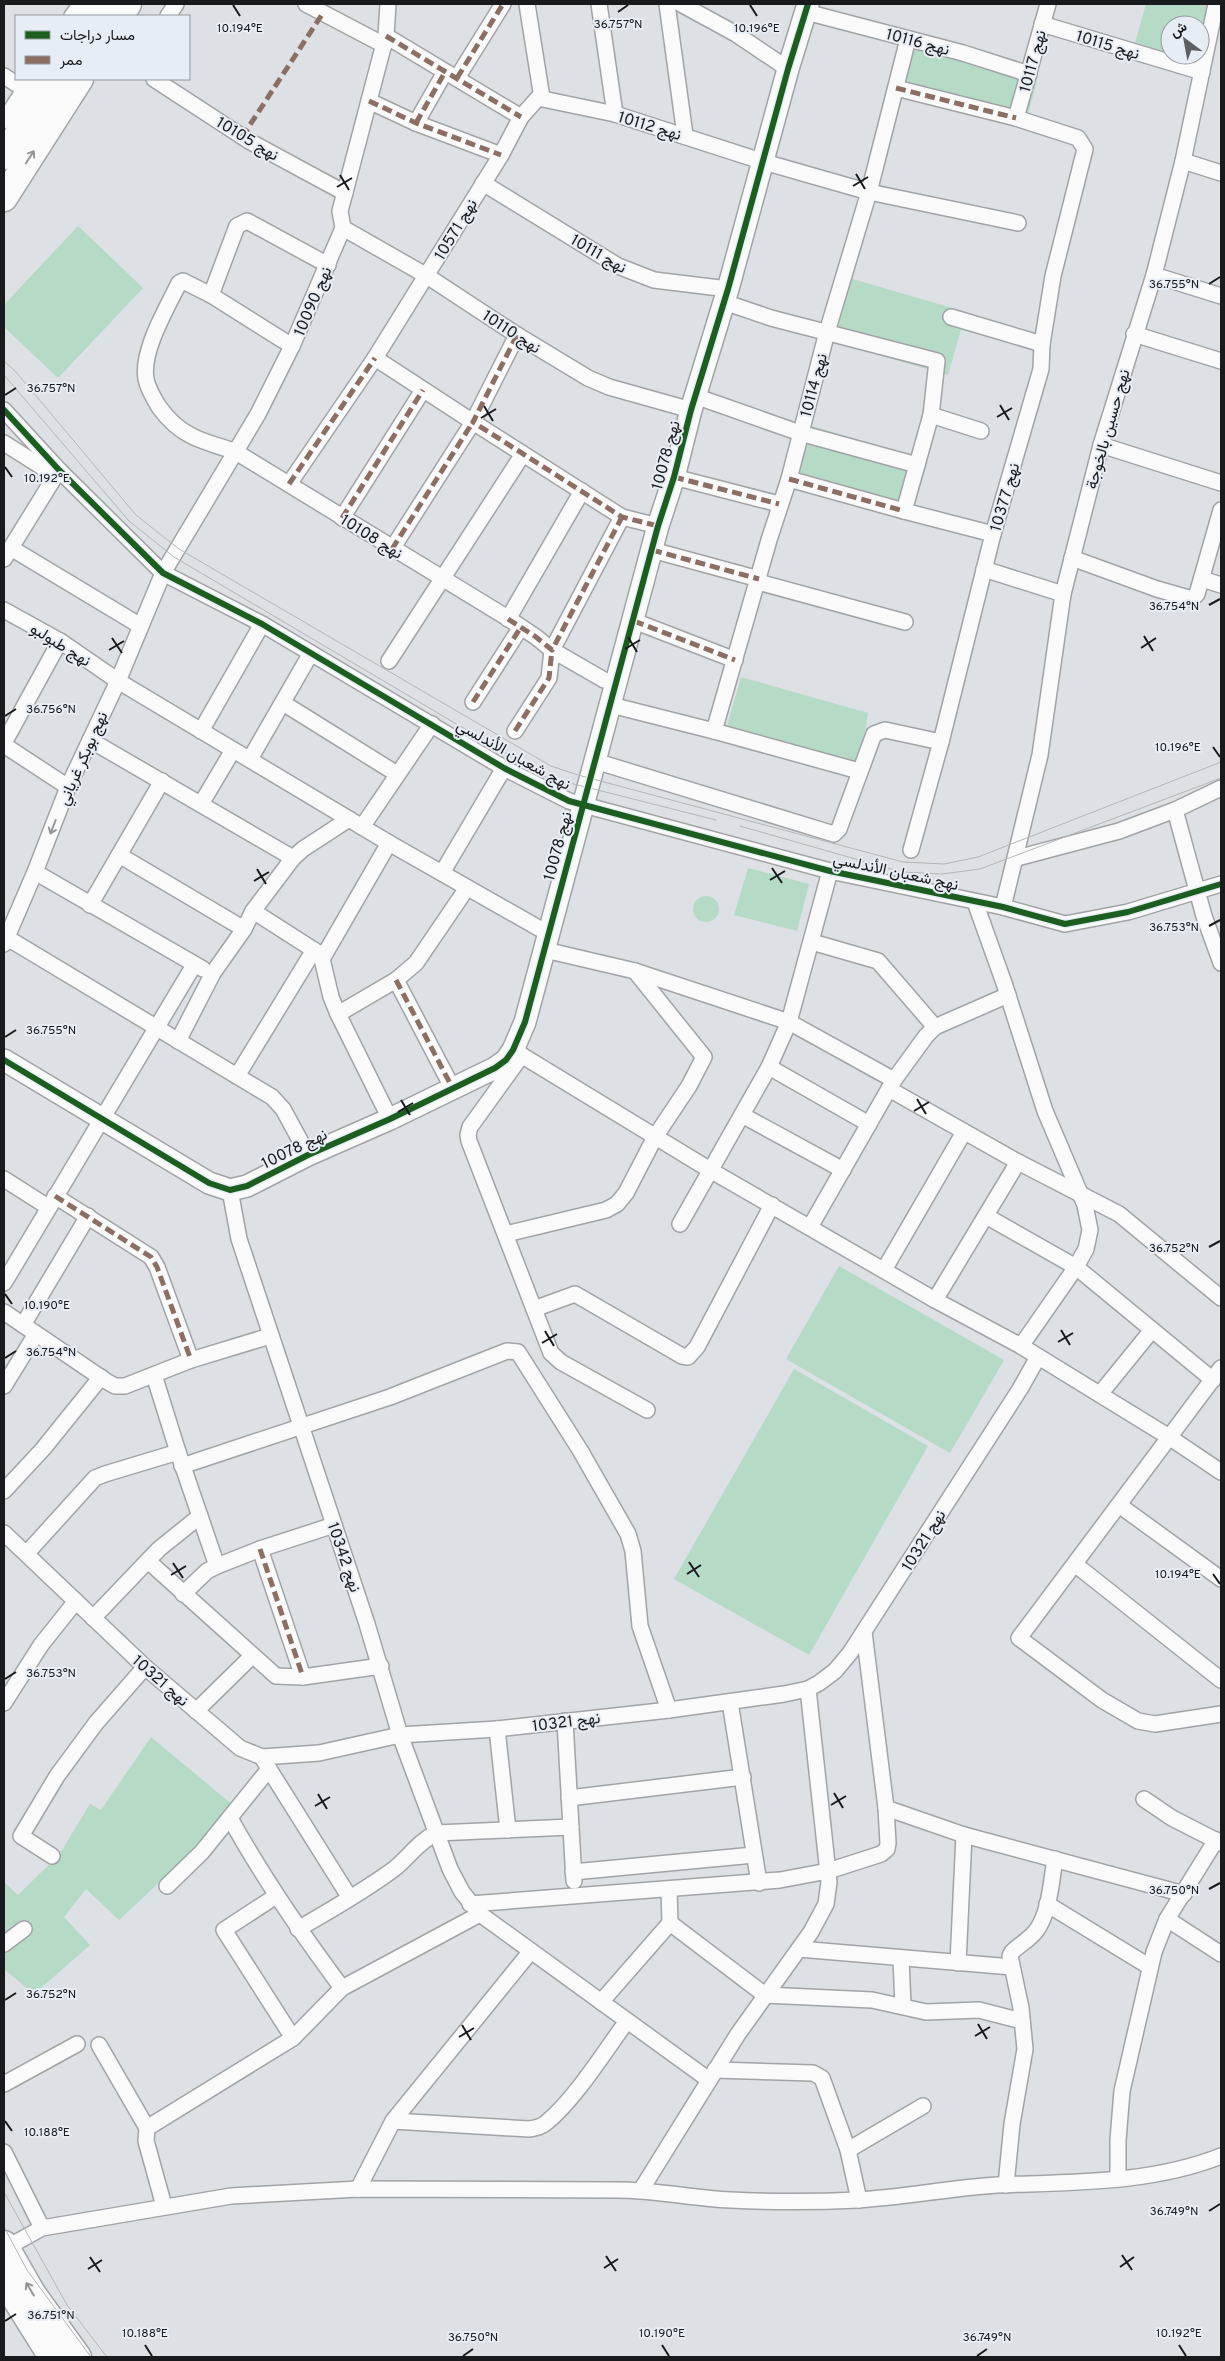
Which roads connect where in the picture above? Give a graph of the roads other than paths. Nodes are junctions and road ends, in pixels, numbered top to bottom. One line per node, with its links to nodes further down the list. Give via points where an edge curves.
1 (81, 4): 15 (street)
2 (103, 4): 16 (highway)
3 (128, 4): 17 (highway)
4 (176, 4): 18 (street)
5 (306, 4): 22 (street)
6 (388, 4): 22 (street, نهج 10090)
7 (504, 4): 26 (street)
8 (527, 4): 32 (street)
9 (599, 4): 34 (street)
10 (667, 4): 39 (street)
11 (1048, 4): 19 (street, نهج 10117)
12 (1216, 4): 21 (street, نهج حسين بالخوجة)
13 (689, 5): 23 (street)
14 (807, 8): 20 (street, نهج 10116); 23 (street, نهج 10078)
15 (73, 15)
16 (96, 15)
17 (121, 15)
18 (169, 15)
19 (1042, 24): 24 (street, نهج 10115); 25 (street, نهج 10117)
20 (908, 38): 25 (street, نهج 10116); 31 (street, نهج 10114)
21 (1215, 40): 24 (street, نهج حسين بالخوجة)
22 (385, 41): 26 (street); 33 (street, نهج 10090)
23 (788, 69): 42 (street, نهج 10078)
24 (1202, 72): 43 (street, نهج حسين بالخوجة)
25 (1029, 74): 36 (street, نهج 10117)
26 (451, 75): 35 (street); 38 (street)
27 (53, 80): 41 (highway)
28 (79, 80): 48 (highway, one-way to 28)
29 (156, 80): 47 (street, نهج 10105, via 249,141)
30 (27, 84): 37 (street)
31 (896, 88): 36 (street); 46 (street, نهج 10114)
32 (538, 99): 34 (street, نهج 10112); 35 (street, نهج 10571)
33 (369, 100): 38 (street); 47 (street, نهج 10090)
34 (615, 114): 39 (street, نهج 10112)
35 (521, 117): 40 (street, نهج 10571)
36 (1016, 118): 61 (street, نهج 10377, via 1078,138 1085,149 1053,276)
37 (4, 121)
38 (416, 123): 40 (street)
39 (685, 135): 42 (street, نهج 10112)
40 (501, 155): 45 (street, نهج 10571)
41 (4, 156)
42 (764, 162): 46 (street, نهج 10112); 55 (street, نهج 10078)
43 (1183, 162): 44 (street); 52 (street, نهج حسين بالخوجة)
44 (1221, 173)
45 (483, 184): 53 (street, نهج 10571); 55 (street, نهج 10111, via 618,266 654,280)
46 (869, 192): 49 (street, نهج 10112); 58 (street, نهج 10114)
47 (345, 193): 50 (street, نهج 10090, via 340,212)
48 (4, 198)
49 (1018, 223)
50 (343, 228): 51 (street, نهج 10090); 53 (street, نهج 10110)
51 (328, 265): 54 (street, via 252,222 241,223 237,226); 62 (street, نهج 10090)
52 (1154, 275): 56 (street); 59 (street, نهج حسين بالخوجة)
53 (427, 276): 60 (street, نهج 10110); 63 (street, نهج 10571)
54 (211, 295): 62 (street); 74 (street, نهج 10108, via 187,281 179,283 154,338 146,379 152,396 175,425 203,442)
55 (726, 295): 58 (street, نهج 10111, via 771,318); 66 (street, نهج 10078)
56 (1221, 296)
57 (951, 317): 61 (street)
58 (827, 332): 68 (street, نهج 10111, via 937,361); 71 (street, نهج 10114)
59 (1134, 334): 64 (street); 73 (street, نهج حسين بالخوجة)
60 (517, 335): 66 (street, نهج 10110, via 609,387); 69 (street)
61 (1042, 344): 89 (street, نهج 10377, via 1041,369)
62 (292, 346): 74 (street, نهج 10090)
63 (375, 358): 65 (street); 81 (street, نهج 10571)
64 (1221, 361)
65 (423, 390): 69 (street); 87 (street)
66 (693, 403): 71 (street, نهج 10110); 78 (street, نهج 10078)
67 (4, 410): 77 (street, نهج شعبان الأندلسي)
68 (931, 415): 70 (street); 76 (street)
69 (473, 422): 75 (street); 90 (street)
70 (981, 430)
71 (800, 433): 76 (street, نهج 10110); 79 (street, نهج 10114)
72 (4, 442): 77 (street)
73 (1101, 445): 80 (street); 93 (street, نهج حسين بالخوجة)
74 (236, 452): 81 (street, نهج 10108); 95 (street, نهج 10090)
75 (522, 454): 82 (street); 97 (street)
76 (917, 465): 85 (street)
77 (58, 473): 92 (street); 95 (street, نهج شعبان الأندلسي)
78 (674, 477): 83 (street); 88 (street, نهج 10078)
79 (788, 479): 83 (street, نهج 10114); 85 (street)
80 (1221, 483)
81 (289, 484): 87 (street, نهج 10108)
82 (582, 491): 86 (street); 104 (street)
83 (779, 504): 98 (street, نهج 10114)
84 (1221, 510): 96 (street)
85 (904, 511): 89 (street)
86 (622, 517): 88 (street); 108 (street)
87 (342, 518): 90 (street, نهج 10108)
88 (658, 526): 91 (street, نهج 10078)
89 (993, 534): 94 (street, نهج 10377)
90 (392, 549): 97 (street, نهج 10108)
91 (652, 550): 98 (street); 102 (street, نهج 10078)
92 (7, 553): 106 (street)
93 (1072, 558): 96 (street, via 1189,599 1197,594); 100 (street, نهج حسين بالخوجة)
94 (984, 569): 100 (street); 122 (street, نهج 10377)
95 (163, 573): 105 (street, نهج شعبان الأندلسي); 106 (street, نهج بوبكر غرياني)
96 (1202, 579): 99 (street)
97 (442, 580): 104 (street, نهج 10108); 111 (street)
98 (758, 580): 103 (street); 110 (street, نهج 10114)
99 (1221, 585)
100 (1063, 594): 142 (street, نهج حسين بالخوجة, via 1040,755)
101 (5, 614): 107 (street, نهج طبولبو)
102 (634, 621): 110 (street); 116 (street, نهج 10078)
103 (905, 622)
104 (515, 623): 108 (street, نهج 10108); 114 (street)
105 (262, 624): 109 (street, نهج شعبان الأندلسي); 118 (street)
106 (140, 625): 112 (street, نهج بوبكر غرياني)
107 (60, 640): 112 (street, نهج طبولبو); 123 (street)
108 (552, 650): 113 (street, نهج 10108); 119 (street, via 549,678)
109 (311, 653): 115 (street); 117 (street, نهج شعبان الأندلسي)
110 (735, 660): 120 (street, نهج 10114)
111 (389, 661)
112 (118, 680): 118 (street, نهج طبولبو); 121 (street, نهج بوبكر غرياني)
113 (604, 680)
114 (472, 702)
115 (283, 703): 125 (street); 129 (street)
116 (611, 705): 120 (street); 126 (street, نهج 10078)
117 (432, 724): 127 (street, نهج شعبان الأندلسي); 129 (street)
118 (201, 731): 124 (street, نهج طبولبو)
119 (515, 731)
120 (714, 731): 128 (street)
121 (90, 740): 130 (street); 131 (street, نهج بوبكر غرياني)
122 (941, 742): 128 (street, via 885,730 877,732 872,736); 139 (street, نهج 10377)
123 (4, 744): 131 (street)
124 (233, 750): 125 (street, نهج طبولبو); 133 (street)
125 (250, 759): 136 (street, نهج طبولبو)
126 (595, 761): 128 (street, via 834,834 838,832); 134 (street, نهج 10078)
127 (504, 768): 134 (street, نهج شعبان الأندلسي); 145 (street)
128 (859, 771)
129 (397, 774): 137 (street)
130 (162, 781): 133 (street); 140 (street)
131 (68, 787): 144 (street, نهج بوبكر غرياني, one-way to 144)
132 (1221, 788): 135 (street)
133 (201, 804): 141 (street)
134 (582, 805): 143 (street, نهج شعبان الأندلسي); 155 (street, نهج 10078)
135 (1175, 810): 142 (street, via 1119,831); 148 (street)
136 (349, 819): 137 (street, نهج طبولبو); 141 (street, via 302,848)
137 (362, 827): 138 (street, نهج طبولبو)
138 (389, 843): 145 (street, نهج طبولبو); 157 (street)
139 (911, 850)
140 (119, 855): 150 (street); 153 (street)
141 (293, 858): 152 (street)
142 (1017, 858): 151 (street, نهج حسين بالخوجة)
143 (830, 871): 149 (street, نهج شعبان الأندلسي); 156 (street)
144 (35, 872): 150 (street); 154 (street, نهج بوبكر غرياني)
145 (442, 873): 147 (street, نهج طبولبو)
146 (1221, 884): 148 (street, نهج شعبان الأندلسي)
147 (467, 888): 155 (street, نهج طبولبو); 162 (street, via 422,956)
148 (1196, 890): 151 (street, نهج شعبان الأندلسي, via 1128,912 1074,923 1055,922); 158 (street)
149 (975, 902): 151 (street, نهج شعبان الأندلسي); 163 (street)
150 (90, 905): 159 (street)
151 (1004, 907)
152 (253, 910): 153 (street); 157 (street)
153 (244, 929): 161 (street)
154 (5, 939): 169 (street)
155 (547, 942): 160 (street, نهج طبولبو); 171 (street, نهج 10078)
156 (812, 942): 167 (street); 168 (street, via 878,961)
157 (318, 954): 166 (street); 174 (street)
158 (1221, 963)
159 (194, 965): 161 (street); 169 (street)
160 (636, 971): 167 (street, نهج طبولبو); 182 (street, via 704,1057 690,1086)
161 (213, 973): 170 (street)
162 (396, 980): 166 (street); 176 (street)
163 (1008, 995): 164 (street); 165 (street)
164 (985, 1006): 165 (street); 168 (street)
165 (1014, 1013): 189 (street, via 1046,1111)
166 (338, 1014): 179 (street)
167 (790, 1022): 173 (street); 175 (street, نهج طبولبو)
168 (935, 1027): 175 (street)
169 (157, 1029): 170 (street); 178 (street)
170 (178, 1041): 174 (street)
171 (517, 1053): 176 (street, نهج 10078); 182 (street); 196 (street, via 468,1134)
172 (4, 1060): 178 (street)
173 (769, 1067): 177 (street); 180 (street)
174 (237, 1076): 183 (street, via 276,1100)
175 (892, 1084): 180 (street); 181 (street, نهج طبولبو)
176 (453, 1089): 179 (street, نهج 10078)
177 (742, 1115): 185 (street); 186 (street)
178 (102, 1119): 188 (street, via 209,1183); 190 (street)
179 (390, 1119): 183 (street, نهج 10078)
180 (869, 1124): 186 (street)
181 (964, 1132): 184 (street, نهج طبولبو); 198 (street)
182 (655, 1137): 185 (street); 196 (street, via 617,1204 606,1210)
183 (308, 1155): 188 (street, نهج 10078, via 247,1186)
184 (1018, 1162): 189 (street, نهج طبولبو); 193 (street)
185 (710, 1170): 191 (street); 194 (street)
186 (843, 1170): 195 (street)
187 (4, 1179): 190 (street)
188 (230, 1190): 207 (street, نهج 10342, via 239,1239)
189 (1080, 1194): 197 (street, via 1090,1230 1086,1249); 200 (street, نهج طبولبو, via 1119,1214)
190 (52, 1201): 192 (street); 199 (street)
191 (772, 1205): 195 (street); 202 (street, via 697,1346 688,1357 575,1294)
192 (88, 1216): 204 (street); 210 (street, via 151,1257)
193 (986, 1216): 197 (street); 201 (street)
194 (680, 1224)
195 (810, 1226): 198 (street)
196 (506, 1234): 202 (street)
197 (1076, 1267): 205 (street); 208 (street)
198 (884, 1270): 201 (street)
199 (4, 1283)
200 (1221, 1298)
201 (935, 1300): 208 (street)
202 (534, 1309): 216 (street, via 549,1348 557,1359)
203 (4, 1312): 204 (street)
204 (23, 1325): 206 (street)
205 (1152, 1330): 211 (street); 215 (street)
206 (36, 1334): 213 (street); 214 (street)
207 (270, 1336): 210 (street); 217 (street, نهج 10342)
208 (1021, 1346): 209 (street)
209 (1038, 1358): 215 (street); 235 (street, نهج 10321)
210 (192, 1360): 212 (street)
211 (1217, 1374): 218 (street)
212 (154, 1375): 213 (street, via 119,1386); 219 (street)
213 (101, 1377): 221 (street)
214 (4, 1386)
215 (1100, 1394): 218 (street)
216 (647, 1410)
217 (300, 1427): 219 (street); 224 (street, نهج 10342); 244 (street, via 390,1397 507,1351 518,1352 628,1534 633,1552 640,1626)
218 (1169, 1437): 220 (street); 222 (street)
219 (180, 1459): 223 (street); 227 (street, via 96,1478)
220 (1221, 1472)
221 (4, 1491)
222 (1119, 1505): 229 (street); 231 (street)
223 (200, 1516): 228 (street); 230 (street)
224 (334, 1525): 226 (street); 237 (street, نهج 10342)
225 (4, 1533): 227 (street, نهج 10321)
226 (260, 1549): 230 (street); 239 (street)
227 (27, 1553): 233 (street, نهج 10321)
228 (148, 1562): 232 (street); 234 (street)
229 (1076, 1565): 240 (street); 246 (street, via 1019,1638 1102,1700 1138,1721 1155,1724)
230 (217, 1566): 232 (street)
231 (1221, 1579)
232 (183, 1594): 236 (street)
233 (76, 1601): 234 (street, نهج 10321); 243 (street, via 41,1645)
234 (92, 1618): 238 (street, نهج 10321)
235 (864, 1632): 241 (street, نهج 10321, via 835,1671); 254 (street)
236 (252, 1656): 239 (street, via 276,1676); 245 (street)
237 (380, 1666): 239 (street); 249 (street, نهج 10342)
238 (145, 1667): 245 (street, نهج 10321); 262 (street, via 96,1723 57,1776 21,1836)
239 (303, 1676)
240 (1221, 1680)
241 (808, 1689): 242 (street, نهج 10321); 264 (street)
242 (730, 1702): 244 (street, نهج 10321); 251 (street)
243 (4, 1703)
244 (670, 1710): 247 (street, نهج 10321)
245 (196, 1711): 250 (street, نهج 10321, via 240,1748)
246 (1221, 1714)
247 (564, 1721): 248 (street, نهج 10321); 252 (street)
248 (497, 1729): 249 (street, نهج 10321); 257 (street)
249 (400, 1735): 250 (street, نهج 10321); 258 (street, نهج 10342)
250 (266, 1763): 255 (street); 272 (street)
251 (743, 1777): 252 (street); 261 (street)
252 (569, 1798): 256 (street)
253 (1144, 1799): 260 (street, via 1172,1818)
254 (886, 1808): 259 (street); 264 (street, via 888,1834 885,1852)
255 (230, 1818): 267 (street, via 202,1852); 271 (street)
256 (571, 1827): 257 (street); 265 (street)
257 (508, 1830): 258 (street)
258 (436, 1833): 272 (street, via 423,1840 396,1868); 274 (street, نهج 10342, via 450,1869)
259 (964, 1835): 263 (street); 284 (street)
260 (1219, 1841): 269 (street)
261 (754, 1855): 265 (street); 266 (street)
262 (52, 1856)
263 (1055, 1859): 269 (street); 273 (street)
264 (828, 1871): 266 (street); 280 (street, via 829,1891 824,1909)
265 (574, 1872): 270 (street)
266 (758, 1883): 268 (street)
267 (166, 1886)
268 (669, 1889): 270 (street); 276 (street)
269 (1184, 1894): 275 (street)
270 (574, 1895): 274 (street)
271 (276, 1896): 278 (street); 293 (street, via 224,1930)
272 (350, 1898): 278 (street)
273 (1047, 1904): 285 (street, via 1037,1931 1010,1954); 286 (street)
274 (475, 1909): 281 (street); 287 (street)
275 (1167, 1919): 282 (street); 286 (street)
276 (670, 1923): 288 (street); 289 (street)
277 (24, 1929): 279 (street)
278 (298, 1929): 287 (street)
279 (4, 1944)
280 (800, 1948): 283 (street); 288 (street)
281 (531, 1951): 289 (street); 299 (street)
282 (1221, 1954)
283 (901, 1958): 284 (street); 290 (street)
284 (958, 1963): 285 (street)
285 (1012, 1967): 292 (street)
286 (1150, 1967): 304 (street, via 1124,2083)
287 (342, 1988): 293 (street)
288 (765, 1995): 290 (street, via 872,2000); 296 (street)
289 (601, 2002): 291 (street)
290 (904, 2006): 292 (street, via 926,2012 979,2010)
291 (627, 2021): 296 (street); 299 (street, via 566,2101 539,2128)
292 (1022, 2021): 305 (street, via 1025,2049)
293 (293, 2038): 300 (street)
294 (78, 2044): 297 (street)
295 (99, 2045): 300 (street)
296 (712, 2075): 301 (street, via 818,2075 825,2083); 307 (street)
297 (4, 2084)
298 (923, 2106): 301 (street)
299 (393, 2121): 306 (street)
300 (147, 2128): 309 (street, via 146,2141)
301 (848, 2150): 308 (street)
302 (4, 2152): 310 (street)
303 (1221, 2156): 304 (street, via 1166,2172)
304 (1118, 2178): 305 (street)
305 (1006, 2185): 308 (street)
306 (358, 2189): 307 (street); 309 (street, via 230,2196)
307 (641, 2190): 308 (street, via 730,2200)
308 (859, 2200)
309 (164, 2206): 310 (street)
310 (42, 2228): 311 (street)
311 (5, 2246): 314 (highway, one-way to 311, via 48,2317)
312 (4, 2279): 313 (highway)
313 (52, 2357)
314 (78, 2357)

